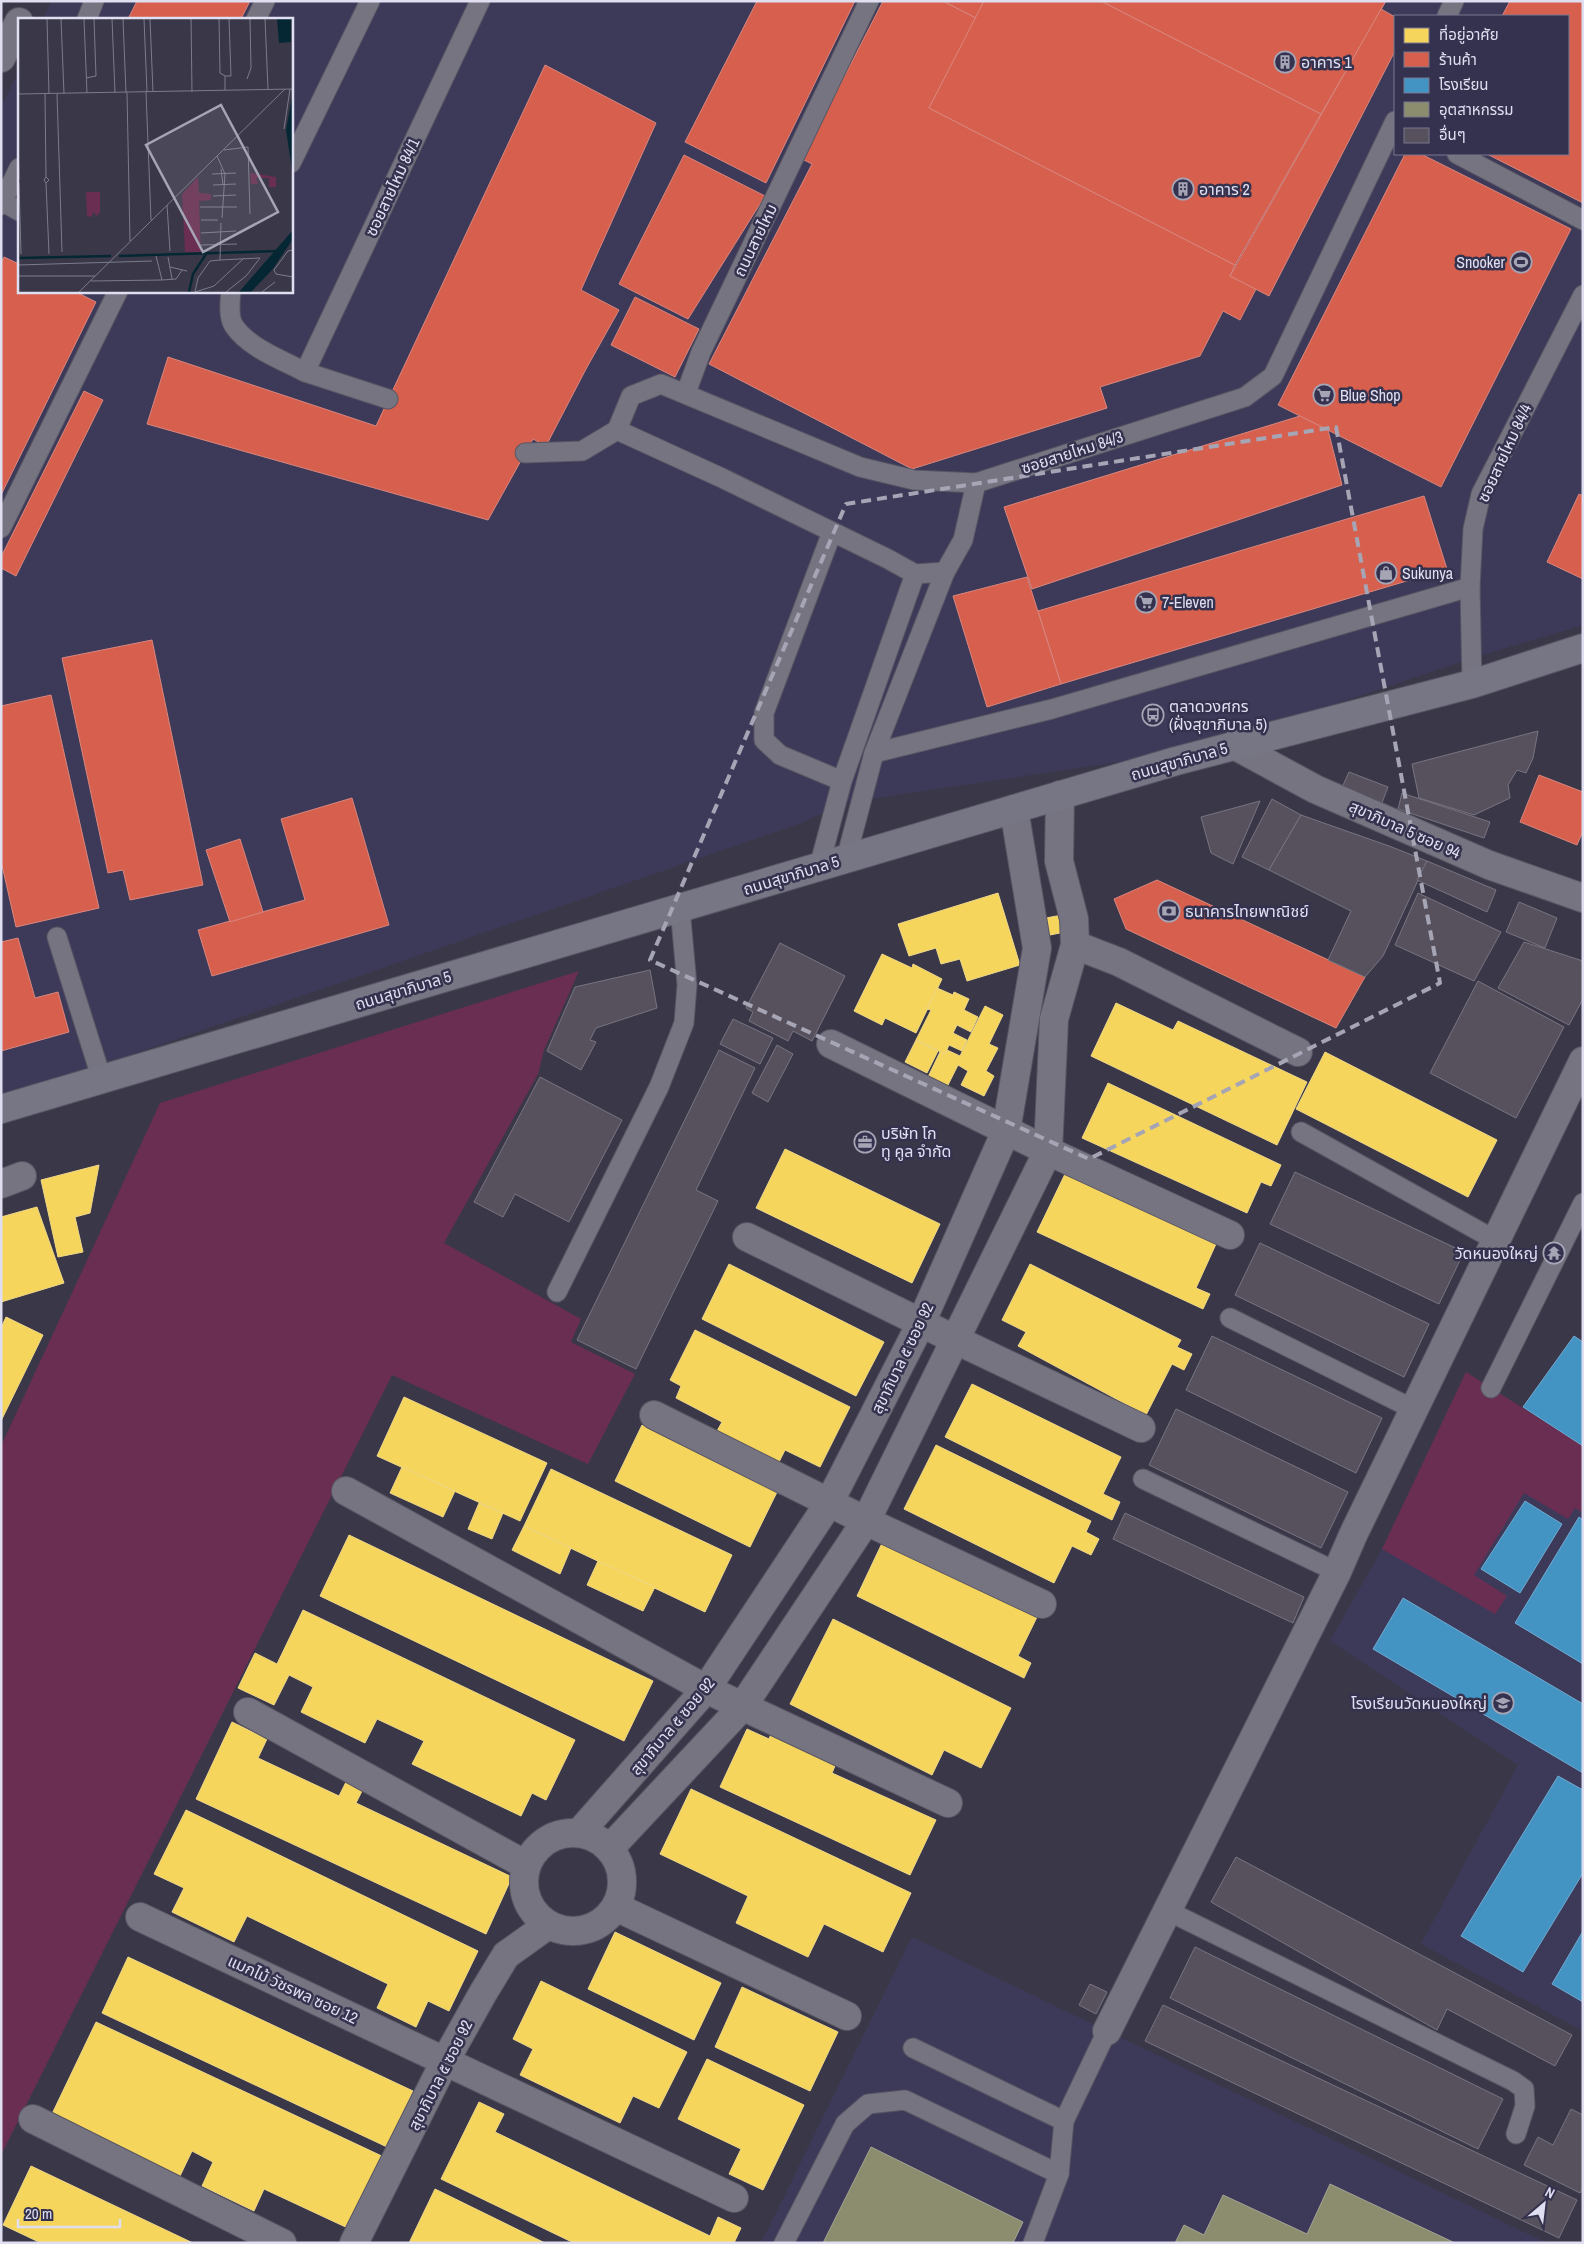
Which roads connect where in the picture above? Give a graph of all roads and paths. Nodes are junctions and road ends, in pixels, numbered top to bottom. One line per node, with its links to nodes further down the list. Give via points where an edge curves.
1 (29, 1): 9 (street)
2 (94, 1): 10 (lane)
3 (266, 1): 11 (lane)
4 (370, 1): 16 (lane)
5 (480, 1): 23 (lane, ซอยสายไหม 84/1)
6 (869, 1): 24 (lane, ถนนสายไหม, via 701,352)
7 (1454, 1): 8 (lane)
8 (1447, 15)
9 (21, 18)
10 (87, 18)
11 (257, 18)
12 (18, 24): 13 (street)
13 (1, 58)
14 (1394, 123): 28 (lane, ซอยสายไหม 84/3, via 1273,376 1245,397)
15 (1459, 155): 19 (lane)
16 (292, 161)
17 (18, 171): 18 (lane)
18 (8, 206)
19 (1583, 220)
20 (118, 292): 29 (lane)
21 (231, 292): 23 (lane, via 233,325 249,342)
22 (1583, 295): 33 (lane, ซอยสายไหม 84/4, via 1481,494 1473,529)
23 (305, 372): 25 (lane)
24 (686, 393): 26 (lane, via 661,384 631,396); 28 (lane, via 860,466 914,480)
25 (388, 399)
26 (617, 430): 27 (lane, via 582,451); 30 (lane)
27 (525, 453)
28 (976, 483): 31 (lane, via 963,540)
29 (1, 528)
30 (832, 532): 32 (lane); 38 (lane, via 764,712 764,740 780,755)
31 (945, 572): 32 (lane); 37 (lane)
32 (915, 574): 38 (lane)
33 (1470, 587): 35 (lane, ซอยสายไหม 84/4); 37 (lane, via 1052,709)
34 (1583, 648): 35 (main road, ถนนสุขาภิบาล 5)
35 (1472, 684): 36 (main road, ถนนสุขาภิบาล 5)
36 (1234, 745): 39 (main road, ถนนสุขาภิบาล 5); 43 (street, สุขาภิบาล 5 ซอย 94, via 1315,789 1489,865)
37 (874, 753): 41 (lane)
38 (842, 781): 42 (lane)
39 (1060, 795): 40 (main road, ถนนสุขาภิบาล 5); 46 (street, via 1059,861 1074,919)
40 (1014, 809): 41 (main road, ถนนสุขาภิบาล 5); 52 (street, สุขาภิบาล ๕ ซอย 92, via 1037,948)
41 (846, 858): 42 (main road, ถนนสุขาภิบาล 5)
42 (819, 867): 44 (main road, ถนนสุขาภิบาล 5)
43 (1583, 898)
44 (680, 908): 50 (main road, ถนนสุขาภิบาล 5); 59 (lane, via 687,985 684,1023 659,1087)
45 (57, 937): 50 (lane)
46 (1075, 945): 48 (street, via 1119,962); 54 (street, via 1054,1019)
47 (830, 1044): 52 (street)
48 (1298, 1052)
49 (1583, 1061): 58 (street)
50 (102, 1080): 51 (main road, ถนนสุขาภิบาล 5)
51 (1, 1109)
52 (1006, 1131): 54 (street); 61 (street, สุขาภิบาล ๕ ซอย 92)
53 (1301, 1132): 58 (lane)
54 (1048, 1151): 56 (street); 62 (street)
55 (1583, 1203): 63 (lane)
56 (1230, 1236)
57 (747, 1237): 61 (street)
58 (1495, 1240): 64 (street)
59 (557, 1292)
60 (1230, 1318): 64 (lane)
61 (921, 1323): 62 (street); 69 (street, สุขาภิบาล ๕ ซอย 92)
62 (956, 1340): 66 (street); 70 (street)
63 (1491, 1388)
64 (1413, 1409): 71 (street)
65 (654, 1415): 69 (street)
66 (1141, 1428)
67 (1143, 1479): 71 (lane)
68 (346, 1491): 73 (street)
69 (829, 1503): 70 (street); 73 (street, สุขาภิบาล ๕ ซอย 92)
70 (866, 1521): 72 (street); 74 (street)
71 (1337, 1572): 81 (street)
72 (1042, 1604)
73 (706, 1690): 74 (street); 77 (street, สุขาภิบาล ๕ ซอย 92)
74 (742, 1707): 76 (street); 78 (street)
75 (248, 1712): 79 (street)
76 (948, 1803)
77 (579, 1833): 78 (street, via 596,1838); 79 (street, via 557,1835 538,1847)
78 (610, 1848): 80 (street, via 620,1866 623,1887)
79 (526, 1866): 83 (street, via 524,1888 532,1909)
80 (616, 1907): 83 (street, via 604,1922 586,1930 567,1931); 84 (street)
81 (1168, 1911): 85 (street); 90 (lane, via 1513,2081 1524,2089 1525,2106)
82 (140, 1917): 87 (street, แมกไม้ วัชรพล ซอย 12)
83 (548, 1925): 87 (street, สุขาภิบาล ๕ ซอย 92, via 506,1955)
84 (847, 2016)
85 (1107, 2031): 89 (lane)
86 (913, 2048): 89 (lane)
87 (445, 2062): 92 (street, แมกไม้ วัชรพล ซอย 12); 94 (street, สุขาภิบาล ๕ ซอย 92)
88 (34, 2120): 93 (street)
89 (1064, 2121): 91 (lane)
90 (1516, 2134)
91 (1058, 2174): 95 (lane, via 905,2100 868,2104 845,2124); 96 (lane)
92 (734, 2198)
93 (282, 2243)
94 (354, 2243)
95 (784, 2243)
96 (1033, 2243)

